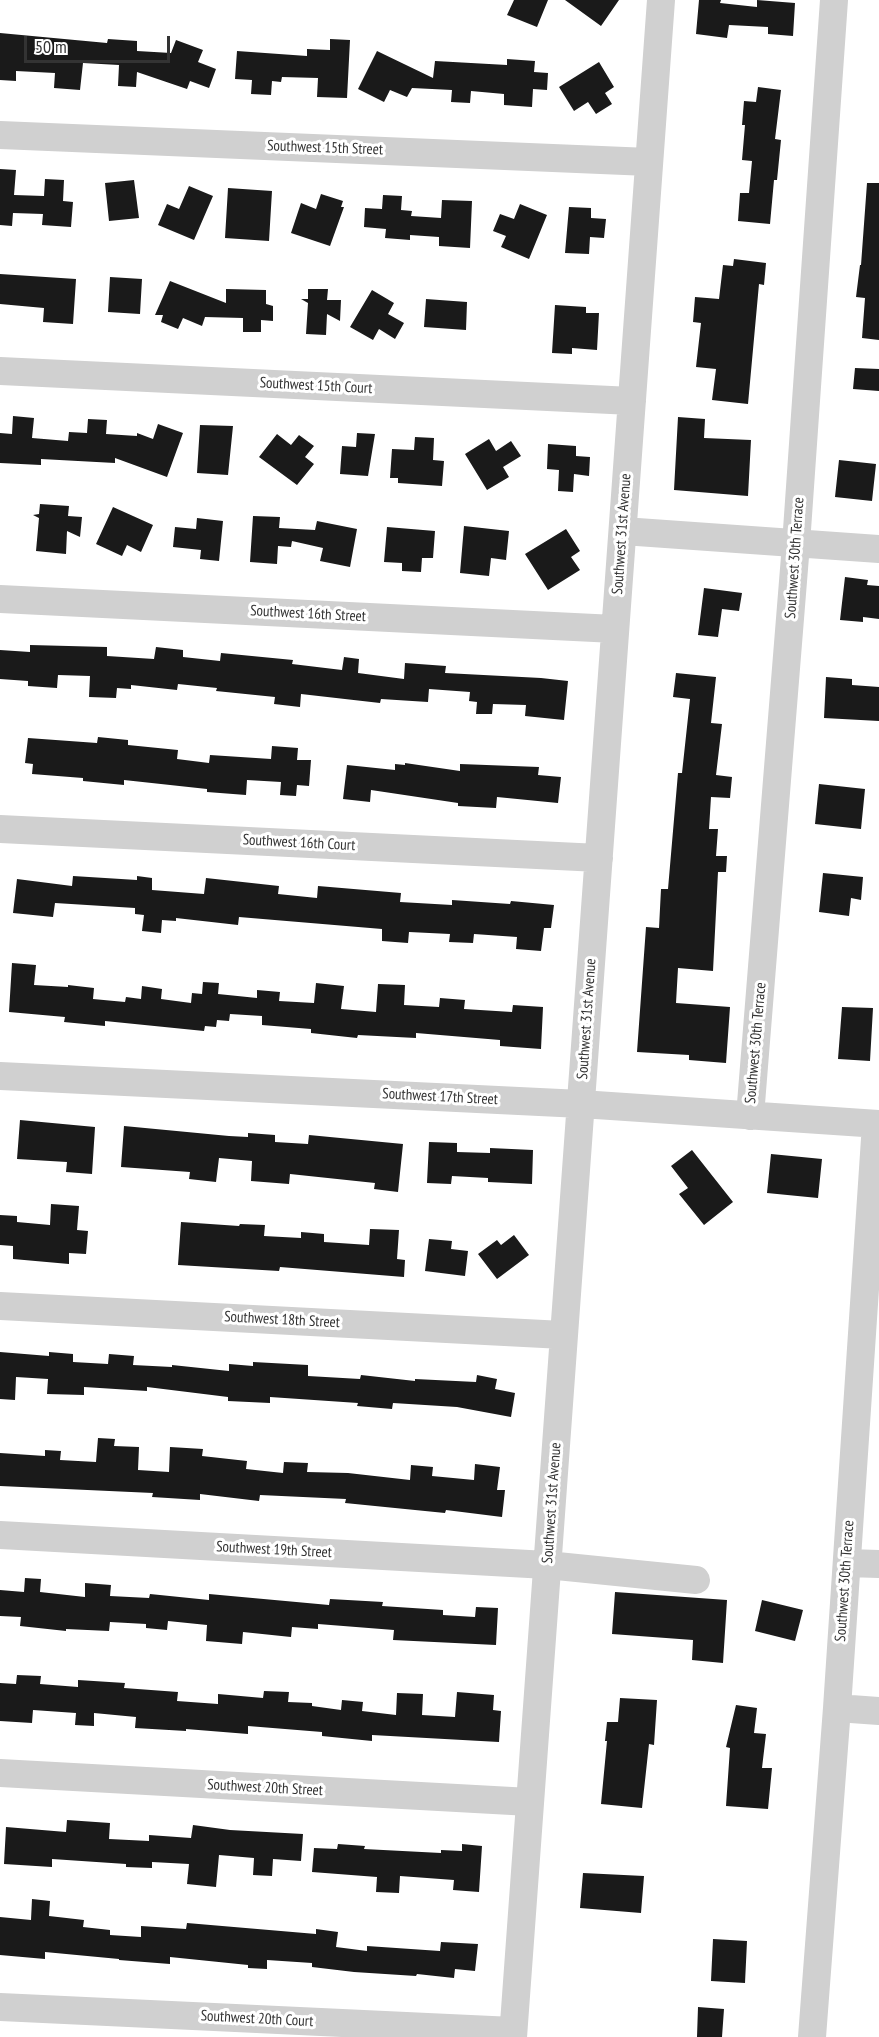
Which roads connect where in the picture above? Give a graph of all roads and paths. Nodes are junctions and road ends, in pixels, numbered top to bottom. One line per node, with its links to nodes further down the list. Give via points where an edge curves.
1 (661, 0): 4 (street, Southwest 31st Avenue)
2 (834, 0): 8 (street, Southwest 30th Terrace)
3 (0, 135): 4 (street, Southwest 15th Street)
4 (649, 162): 6 (street, Southwest 31st Avenue)
5 (0, 371): 6 (street, Southwest 15th Court)
6 (632, 401): 7 (street, Southwest 31st Avenue)
7 (622, 531): 8 (street); 11 (street, Southwest 31st Avenue)
8 (796, 544): 9 (street); 16 (street, Southwest 30th Terrace)
9 (879, 549)
10 (0, 600): 11 (street, Southwest 16th Street)
11 (615, 629): 13 (street, Southwest 31st Avenue)
12 (0, 829): 13 (street, Southwest 16th Court)
13 (599, 858): 15 (street, Southwest 31st Avenue)
14 (0, 1076): 15 (street, Southwest 17th Street)
15 (581, 1104): 16 (street, Southwest 17th Street); 19 (street, Southwest 31st Avenue)
16 (750, 1116): 17 (street, Southwest 17th Street)
17 (877, 1124): 20 (street, Southwest 30th Terrace)
18 (0, 1306): 19 (street, Southwest 18th Street)
19 (563, 1335): 24 (street, Southwest 31st Avenue)
20 (870, 1340): 22 (street, Southwest 30th Terrace)
21 (0, 1535): 24 (street, Southwest 19th Street)
22 (847, 1563): 23 (street); 26 (street, Southwest 30th Terrace)
23 (879, 1564)
24 (547, 1565): 25 (street, Southwest 19th Street); 29 (street, Southwest 31st Avenue)
25 (696, 1580)
26 (837, 1708): 27 (street); 32 (street, Southwest 30th Terrace)
27 (879, 1711)
28 (0, 1773): 29 (street, Southwest 20th Street)
29 (530, 1802): 31 (street, Southwest 31st Avenue)
30 (0, 2007): 31 (street, Southwest 20th Court)
31 (513, 2034)
32 (812, 2037)

